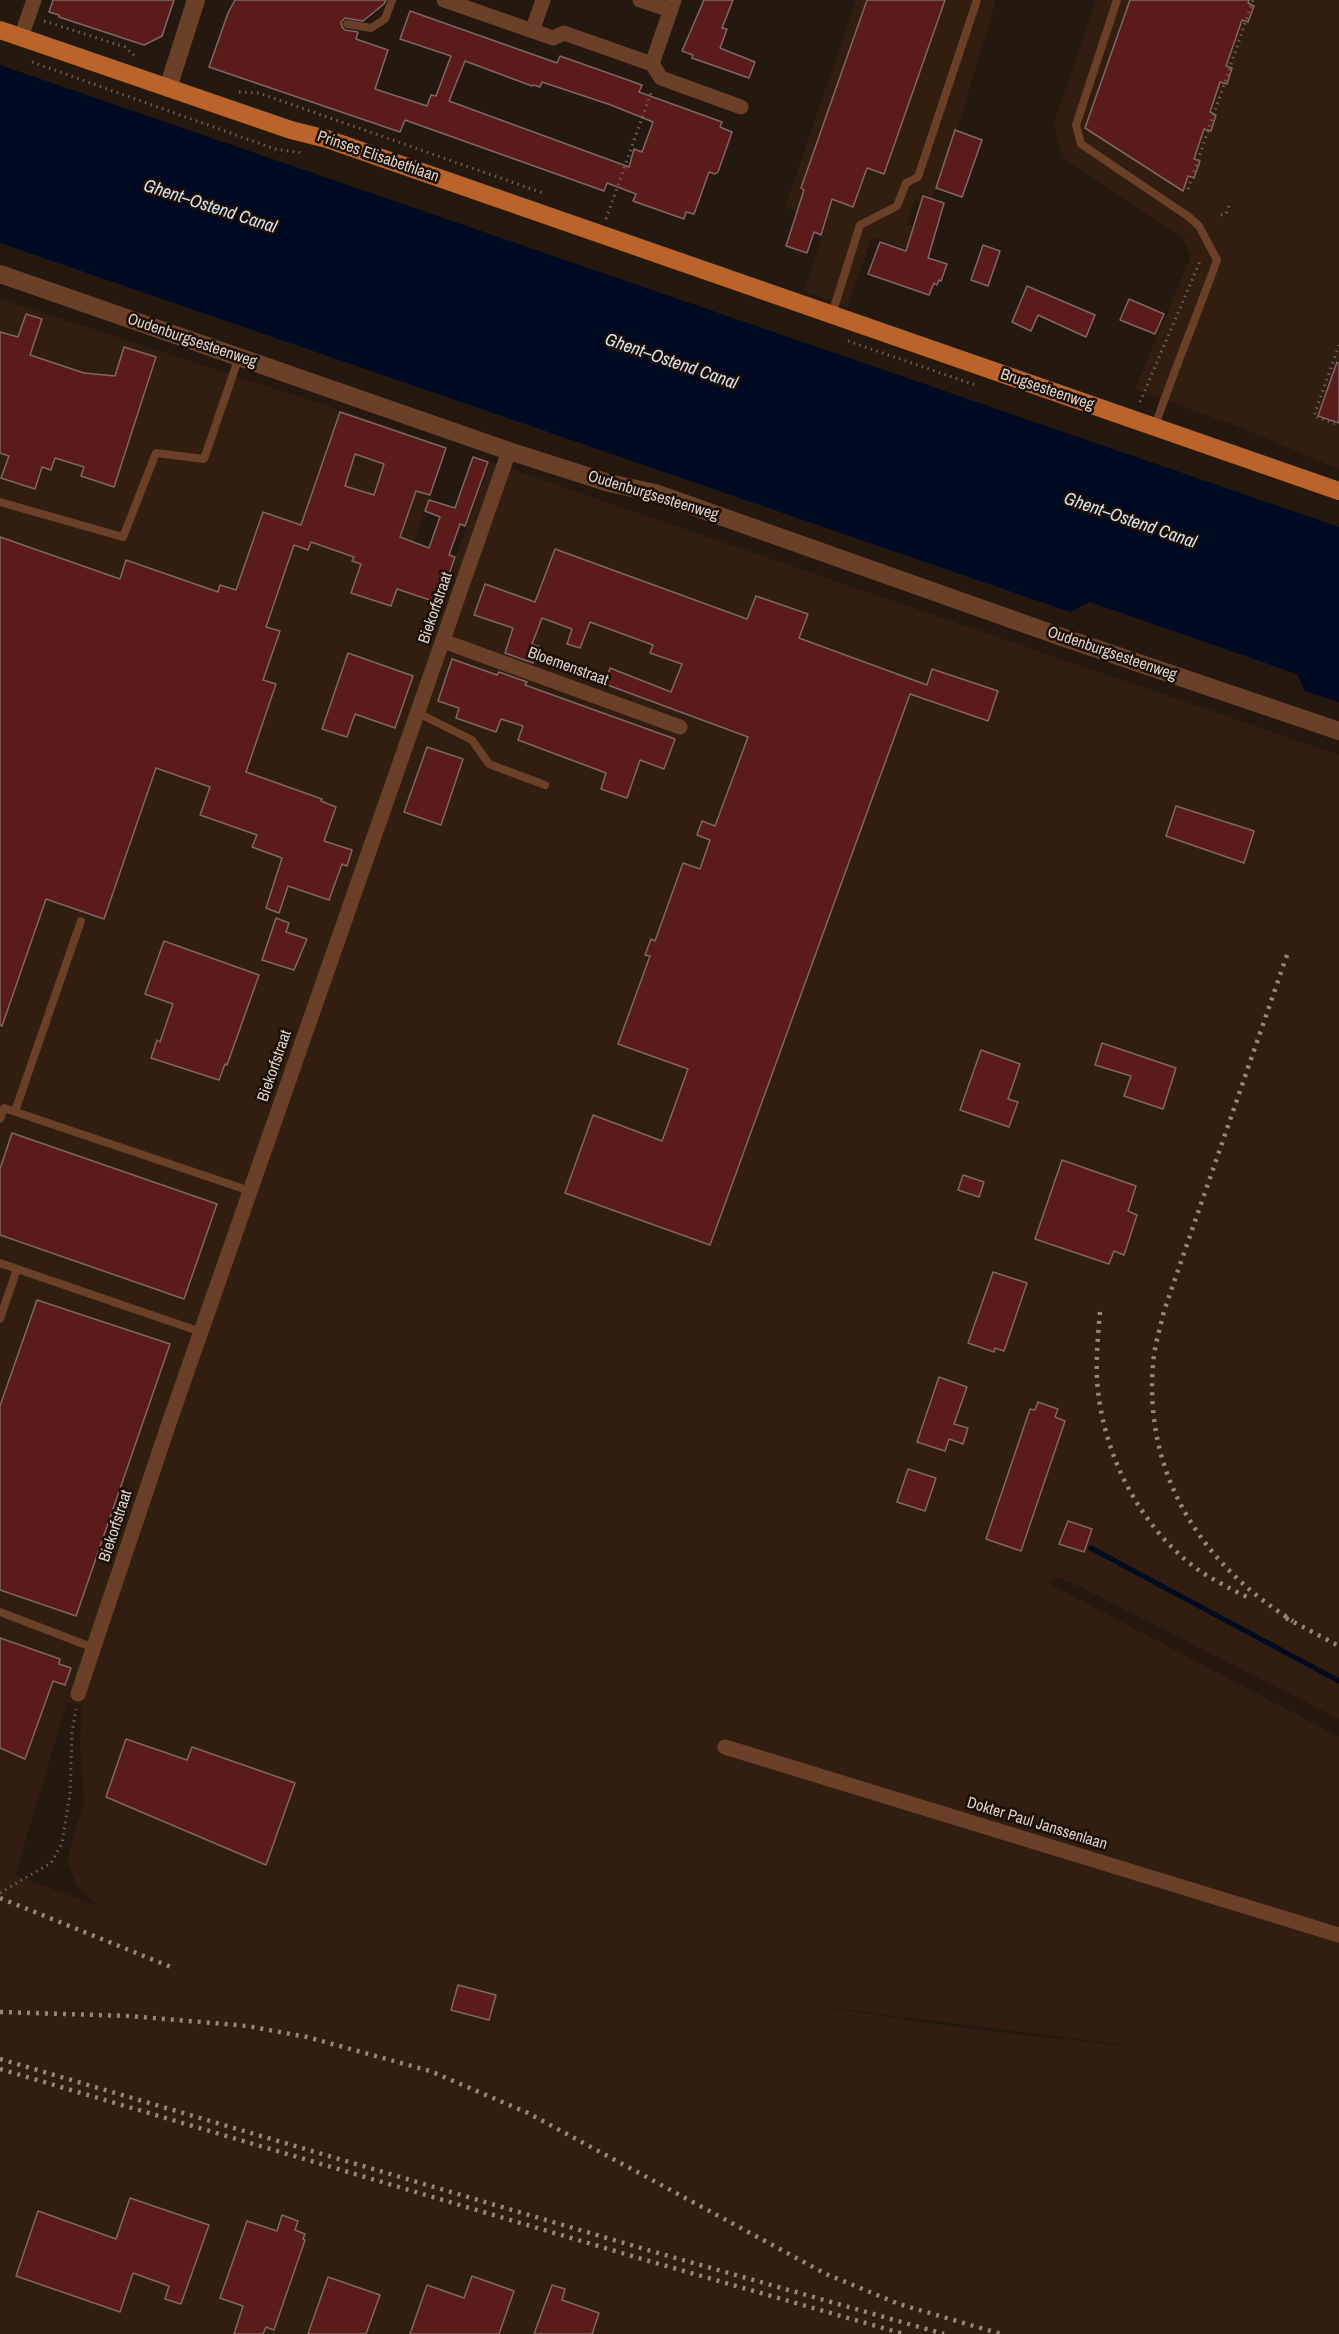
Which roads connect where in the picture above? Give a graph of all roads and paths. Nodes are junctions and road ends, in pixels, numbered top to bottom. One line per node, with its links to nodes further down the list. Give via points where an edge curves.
1 (34, 0): 14 (street)
2 (196, 0): 17 (street)
3 (392, 0): 11 (lane, via 385,19 371,28)
4 (444, 0): 13 (street)
5 (543, 0): 13 (street)
6 (640, 0): 10 (street)
7 (977, 0): 27 (lane, via 918,177 906,183 897,206 860,225)
8 (1118, 0): 34 (lane, via 1076,125 1081,144 1199,226 1217,260)
9 (1253, 0): 20 (path)
10 (672, 5): 16 (street)
11 (348, 24)
12 (0, 30): 14 (main road, Prinses Elisabethlaan)
13 (532, 31): 16 (street, via 553,38 564,33)
14 (21, 37): 17 (main road, Prinses Elisabethlaan)
15 (25, 60): 19 (path, via 275,149)
16 (655, 69): 18 (street, via 661,78); 23 (path)
17 (168, 88): 23 (main road, Prinses Elisabethlaan)
18 (741, 107)
19 (309, 154)
20 (1188, 189)
21 (1230, 203): 22 (path, via 1226,214)
22 (1221, 215)
23 (601, 235): 26 (main road, Prinses Elisabethlaan)
24 (1202, 258): 32 (path)
25 (0, 274): 30 (street, Oudenburgsesteenweg)
26 (755, 289): 27 (main road, Brugsesteenweg)
27 (832, 315): 32 (main road, Brugsesteenweg)
28 (838, 338): 31 (path)
29 (1339, 348): 33 (path, via 1314,416)
30 (239, 357): 35 (street, Oudenburgsesteenweg); 37 (lane, via 204,459 156,453 123,537)
31 (984, 389)
32 (1133, 419): 34 (main road, Brugsesteenweg)
33 (1339, 425)
34 (1154, 426): 36 (main road, Brugsesteenweg)
35 (509, 451): 38 (street, Biekorfstraat); 41 (street, Oudenburgsesteenweg, via 609,483 655,493)
36 (1339, 491)
37 (0, 502)
38 (443, 640): 39 (street, Biekorfstraat); 40 (street, Bloemenstraat)
39 (418, 713): 42 (lane, via 472,740 489,764); 46 (street, Biekorfstraat)
40 (680, 727)
41 (1339, 731)
42 (545, 785)
43 (81, 921): 44 (lane)
44 (15, 1111): 45 (lane, via 4,1108); 46 (lane)
45 (0, 1119)
46 (250, 1191): 50 (street, Biekorfstraat)
47 (0, 1263): 48 (lane)
48 (17, 1269): 49 (lane); 50 (lane)
49 (0, 1319)
50 (201, 1332): 52 (street, Biekorfstraat)
51 (0, 1612): 52 (lane)
52 (94, 1648): 53 (street, Biekorfstraat)
53 (78, 1694): 55 (path, via 62,1843 51,1863)
54 (725, 1747): 56 (street, Dokter Paul Janssenlaan)
55 (0, 1893)
56 (1339, 1935)

